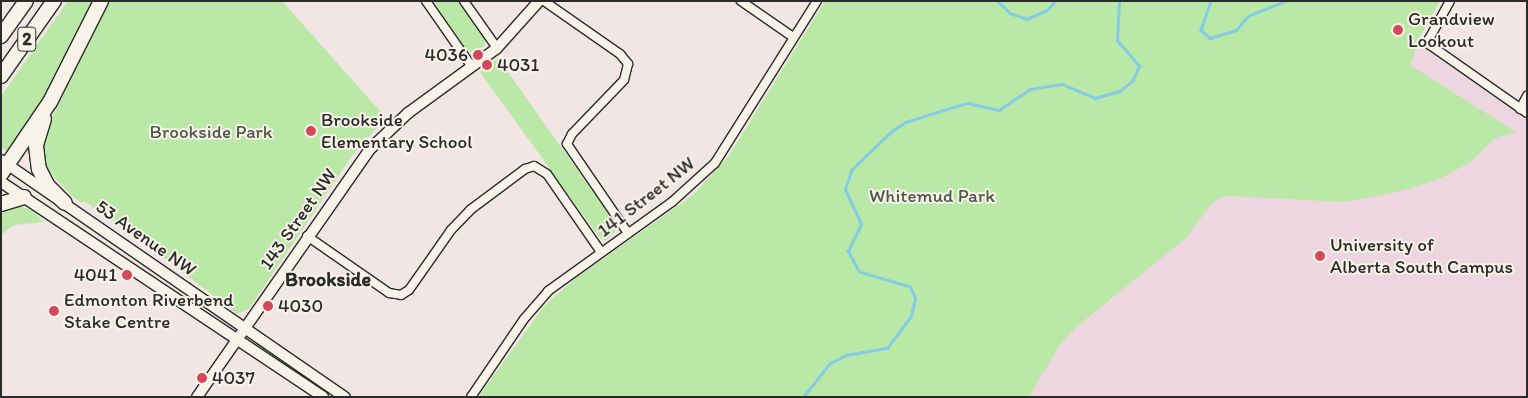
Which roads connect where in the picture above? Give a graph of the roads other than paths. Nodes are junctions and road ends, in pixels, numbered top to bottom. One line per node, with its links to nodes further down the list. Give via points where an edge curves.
1 (26, 1): 11 (highway, 2)
2 (54, 1): 15 (highway, 2)
3 (101, 1): 17 (highway)
4 (426, 1): 14 (street)
5 (464, 1): 13 (street)
6 (539, 1): 13 (street, 143 Street NW)
7 (544, 1): 24 (street, via 620,54 628,64 624,80 572,134 567,144)
8 (741, 1): 12 (street)
9 (817, 1): 12 (street, 141 Street NW)
10 (1450, 1): 18 (street, via 1428,42)
11 (1, 36)
12 (794, 37): 24 (street, 141 Street NW, via 715,163 683,194)
13 (497, 48): 14 (street, 143 Street NW)
14 (472, 67): 25 (street, 143 Street NW, via 408,113 378,140)
15 (1, 76)
16 (1527, 96): 18 (street)
17 (50, 102): 19 (highway); 22 (highway, via 38,139 37,158 47,185)
18 (1523, 111)
19 (3, 166): 22 (street, 53 Avenue NW)
20 (1, 182): 21 (street, 53 Avenue NW)
21 (24, 197): 23 (highway); 28 (street, 53 Avenue NW)
22 (64, 203): 27 (street, 53 Avenue NW)
23 (1, 204)
24 (628, 234): 26 (street, 141 Street NW)
25 (307, 236): 26 (street, via 389,293 401,295 411,288 451,230 470,210 525,169 537,167 547,174); 27 (street, 143 Street NW)
26 (601, 252): 32 (street, 141 Street NW, via 534,305)
27 (245, 327): 28 (street, 143 Street NW); 29 (street, 53 Avenue NW)
28 (237, 338): 30 (street, 143 Street NW); 31 (street, 53 Avenue NW)
29 (340, 395)
30 (197, 397)
31 (323, 397)
32 (471, 397)

